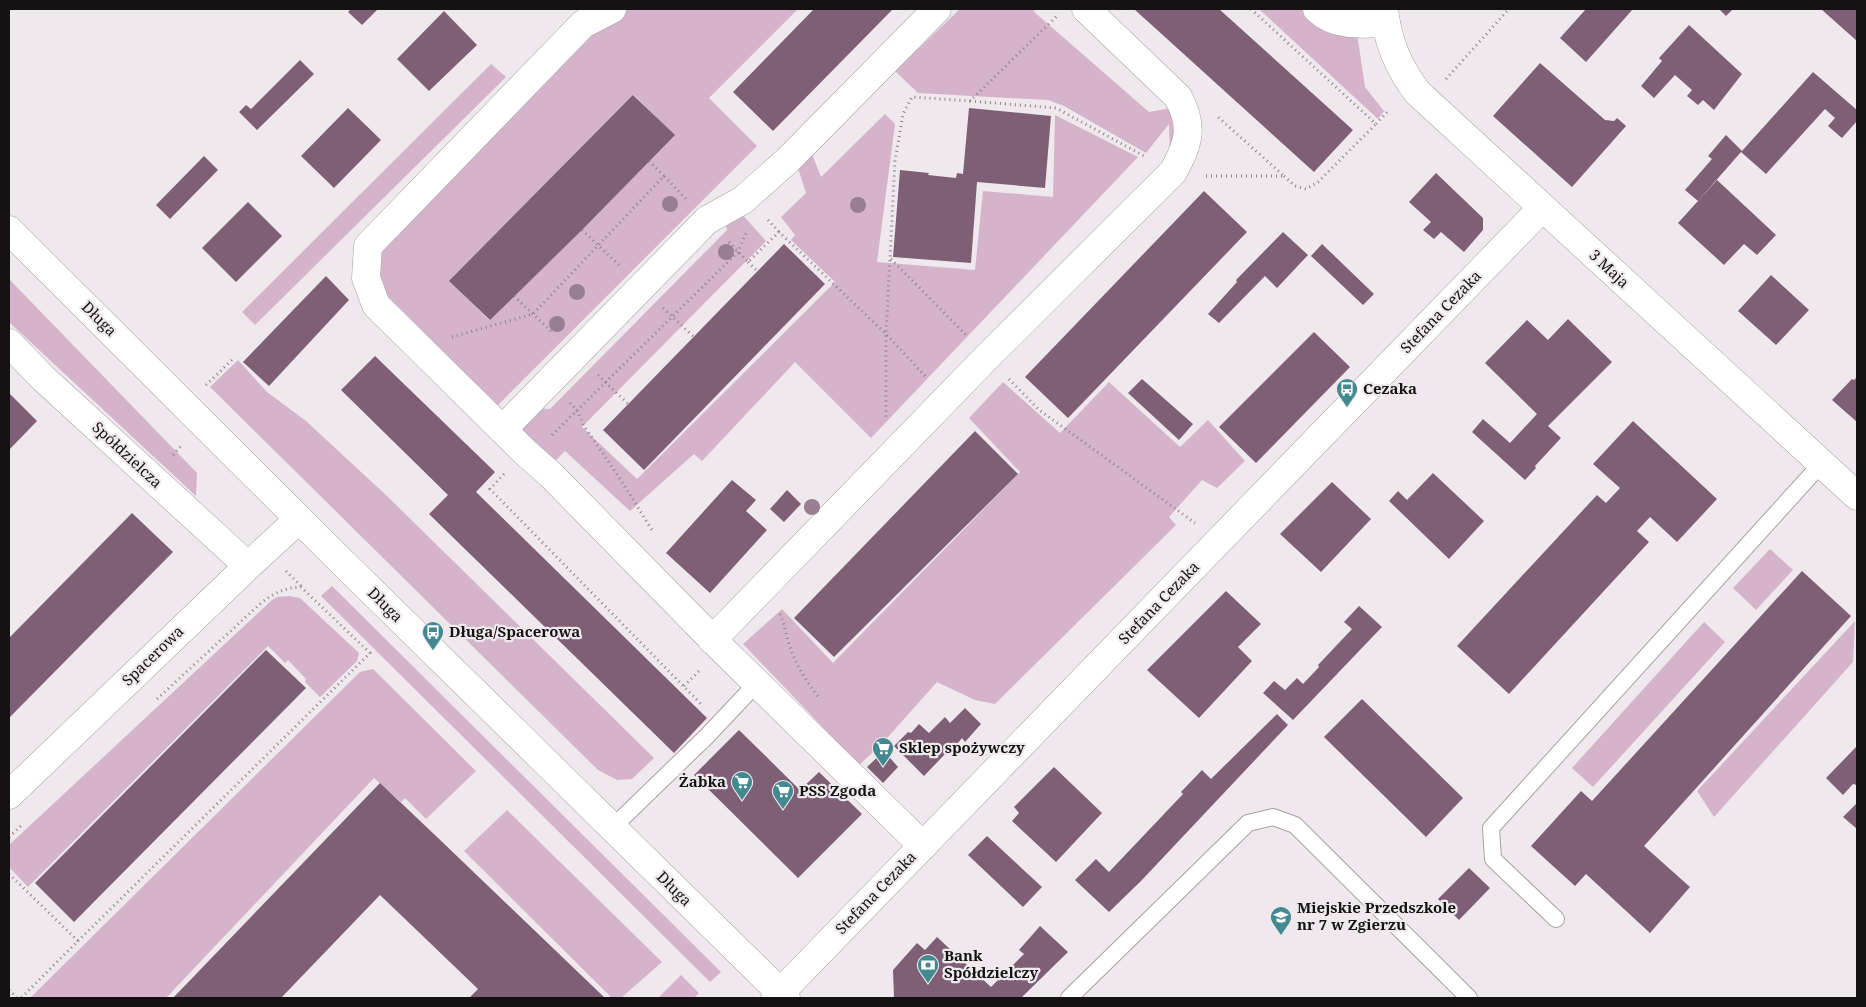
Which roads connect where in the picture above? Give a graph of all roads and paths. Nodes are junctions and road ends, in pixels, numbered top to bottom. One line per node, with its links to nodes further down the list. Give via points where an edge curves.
1 (612, 9): 25 (street, via 580,28 368,246 366,278 376,304)
2 (937, 9): 16 (street, via 788,160 743,200)
3 (1086, 9): 26 (street, via 1178,97 1189,126 1184,152 1173,172)
4 (1251, 9): 11 (path)
5 (1317, 9): 8 (street, via 1348,24)
6 (1510, 9): 9 (path)
7 (1059, 14): 20 (path, via 970,100 912,97 903,114 895,160)
8 (1385, 16): 15 (street, 3 Maja, via 1401,67 1418,93)
9 (1442, 83)
10 (1389, 110): 11 (path)
11 (1376, 124): 14 (path, via 1312,186 1306,189 1295,186)
12 (649, 161): 13 (path)
13 (664, 176): 16 (path); 25 (path, via 533,314)
14 (1284, 176)
15 (1542, 208): 35 (street, 3 Maja); 51 (street, Stefana Cezaka)
16 (707, 220): 19 (path); 28 (street)
17 (749, 225): 19 (path)
18 (9, 230): 37 (street, Długa)
19 (738, 252): 21 (path); 31 (path)
20 (890, 259): 23 (path); 26 (path)
21 (748, 262): 22 (path); 23 (path, via 779,232)
22 (757, 271)
23 (886, 334): 30 (path); 34 (path)
24 (9, 343): 40 (street, Spółdzielcza)
25 (418, 347): 32 (street)
26 (988, 357): 30 (street); 38 (path, via 1038,408)
27 (234, 358): 29 (path)
28 (548, 383): 31 (path); 32 (street)
29 (203, 388)
30 (946, 400): 34 (street)
31 (578, 410): 33 (path); 39 (path, via 584,425)
32 (503, 429): 33 (street)
33 (528, 454): 42 (street); 46 (path, via 490,489)
34 (886, 462): 42 (street)
35 (1822, 463): 36 (street, 3 Maja); 53 (lane, via 1491,828 1493,860)
36 (1857, 496)
37 (299, 519): 40 (street, Spacerowa); 49 (street, Długa)
38 (1196, 524)
39 (654, 535)
40 (248, 566): 47 (street, Spacerowa)
41 (780, 613): 44 (path, via 790,648)
42 (712, 640): 43 (street)
43 (757, 683): 46 (lane); 51 (street)
44 (820, 700)
45 (153, 703): 54 (path, via 260,603 287,588 301,587 370,653)
46 (719, 724): 49 (lane)
47 (9, 795)
48 (23, 824): 50 (path)
49 (612, 828): 56 (street, Długa)
50 (9, 837)
51 (923, 846): 56 (street, Stefana Cezaka)
52 (9, 874): 54 (path)
53 (1556, 919)
54 (78, 941): 58 (path)
55 (9, 990): 57 (path)
56 (780, 996)
57 (17, 998)
58 (21, 998)
59 (1069, 998): 60 (lane, via 1248,823 1273,817 1295,825)
60 (1469, 998)

